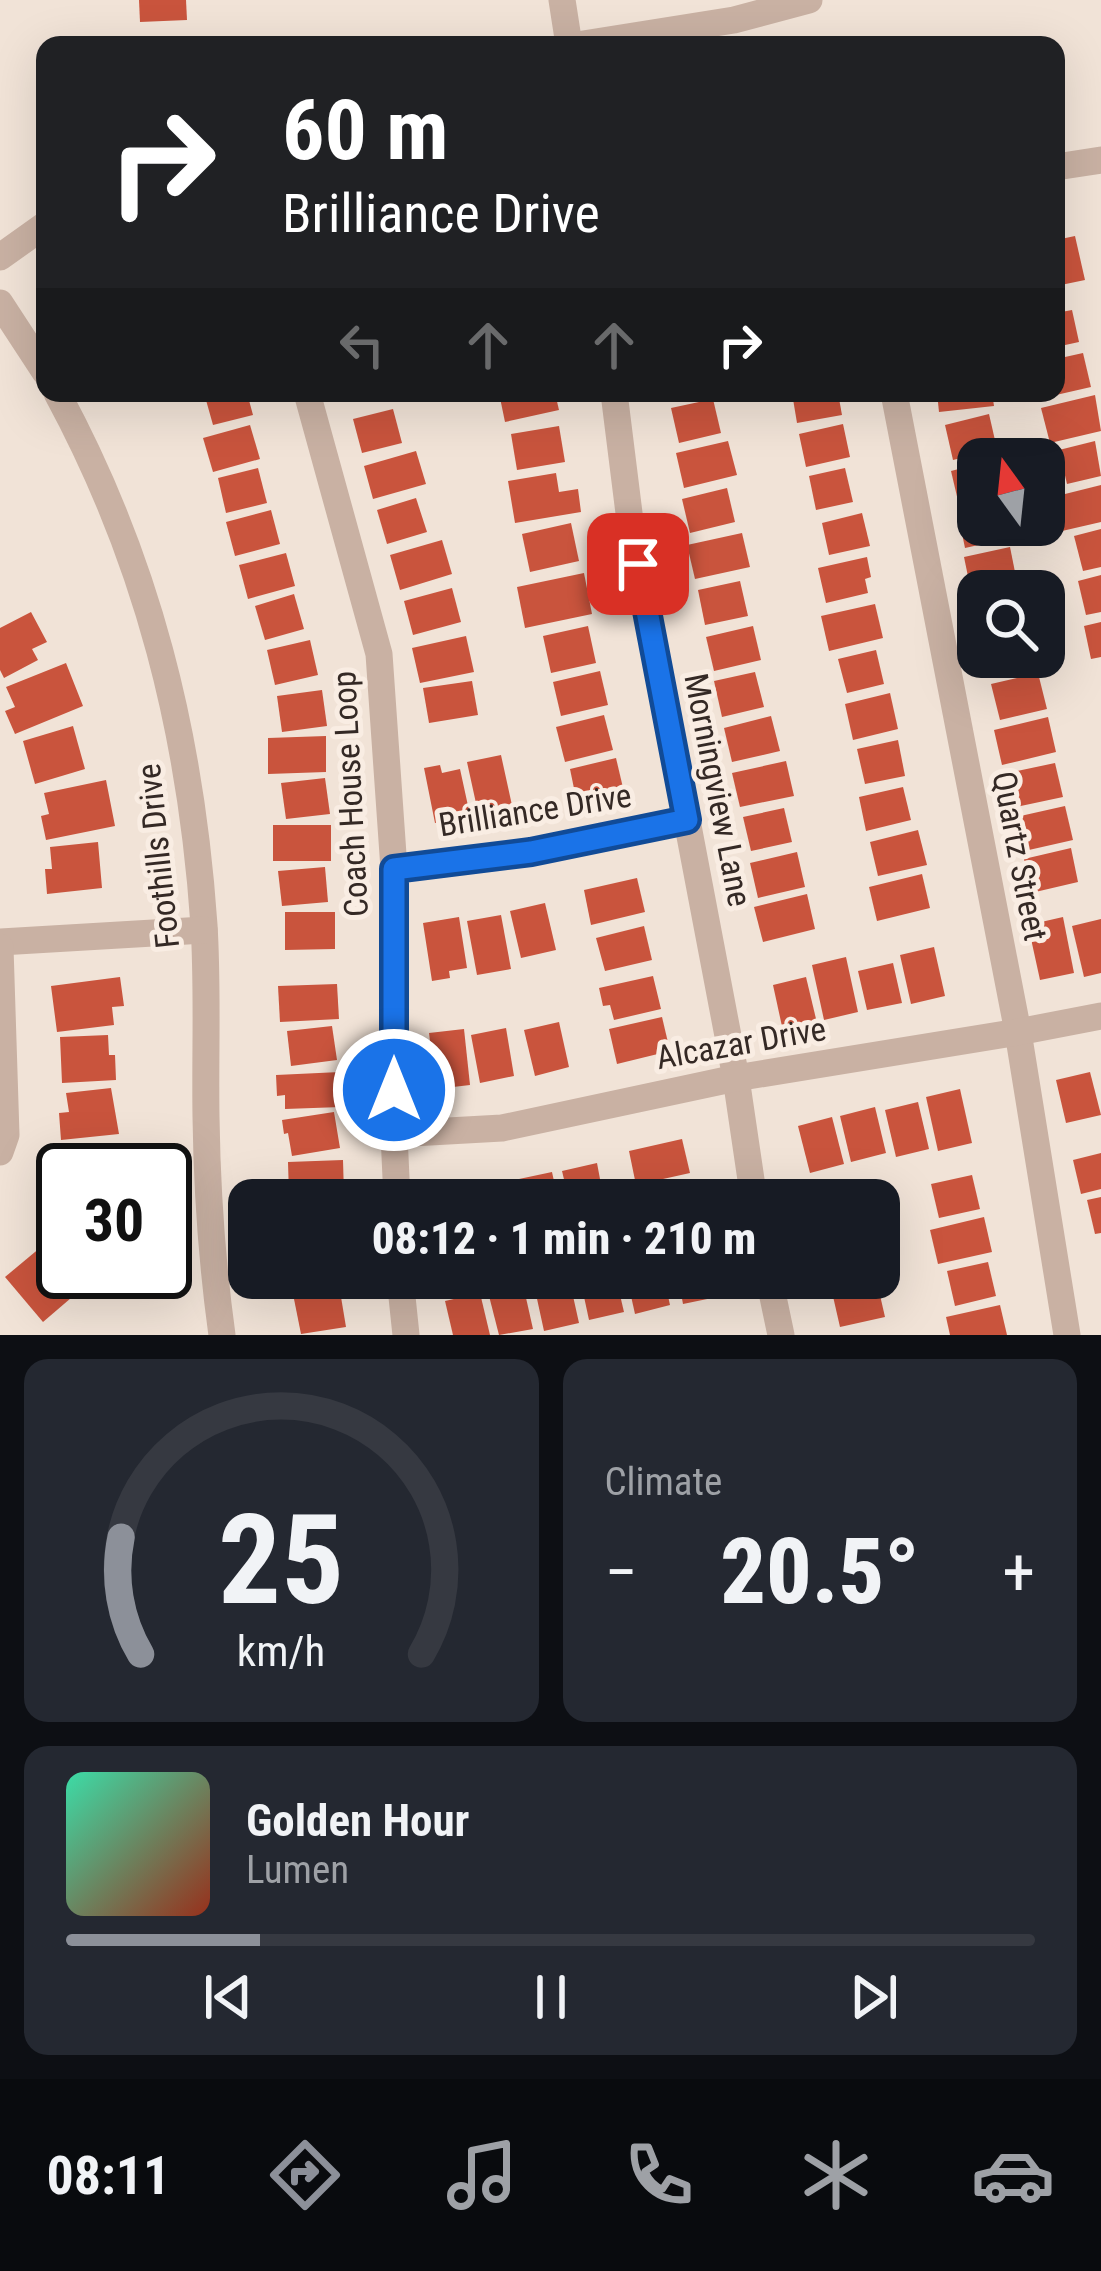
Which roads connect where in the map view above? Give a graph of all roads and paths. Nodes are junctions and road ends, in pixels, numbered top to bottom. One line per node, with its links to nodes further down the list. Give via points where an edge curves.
1 (562, 0): 3 (street)
2 (809, 0): 4 (street)
3 (571, 36)
4 (631, 36)
5 (1101, 160): 6 (street)
6 (1065, 166)
7 (36, 231): 8 (street)
8 (0, 257)
9 (0, 303): 10 (street)
10 (36, 358)
11 (62, 402): 17 (street, Foothills Drive, via 129,549 168,678 191,795)
12 (309, 402): 16 (street, Coach House Loop, via 379,654)
13 (615, 402): 15 (street, Morningview Lane)
14 (896, 402): 20 (street, Quartz Street)
15 (687, 820): 16 (street, Brilliance Drive); 21 (street, Morningview Lane)
16 (394, 869): 22 (street, Coach House Loop)
17 (204, 930): 18 (street); 28 (street, Foothills Drive, via 206,1123)
18 (0, 945): 23 (street)
19 (1101, 1016): 20 (street, Alcazar Drive)
20 (1018, 1032): 21 (street, Alcazar Drive); 31 (street, Quartz Street)
21 (736, 1078): 22 (street, Alcazar Drive, via 502,1128); 25 (street, Morningview Lane)
22 (394, 1135): 24 (street, Coach House Loop)
23 (0, 1152)
24 (396, 1179)
25 (751, 1179)
26 (402, 1299): 29 (street)
27 (773, 1299): 30 (street)
28 (222, 1335)
29 (406, 1335)
30 (781, 1335)
31 (1067, 1335)

